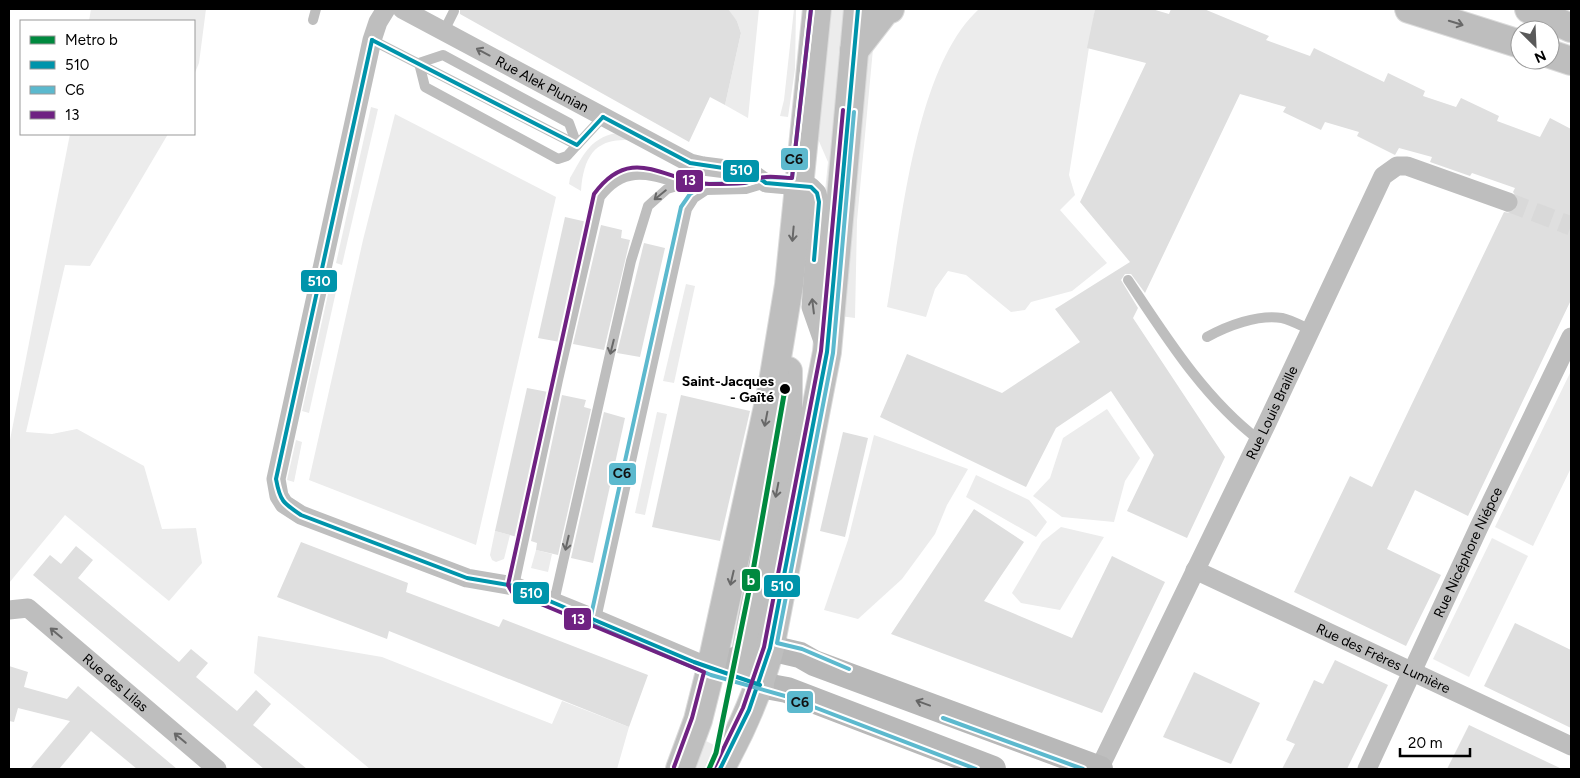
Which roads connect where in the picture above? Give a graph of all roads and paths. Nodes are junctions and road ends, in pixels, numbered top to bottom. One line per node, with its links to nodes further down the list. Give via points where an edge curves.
1 (316, 9): 10 (lane)
2 (386, 9): 13 (street)
3 (402, 9): 12 (street, Rue Alek Plunian)
4 (817, 9): 20 (main road)
5 (858, 9): 15 (main road)
6 (890, 9): 15 (main road)
7 (1409, 9): 14 (main road, one-way to 14)
8 (1529, 9): 11 (main road)
9 (454, 11): 12 (lane)
10 (313, 20)
11 (1571, 28)
12 (444, 31): 17 (street, Rue Alek Plunian, one-way to 12)
13 (372, 40): 16 (lane); 31 (street, via 324,269 286,429 276,479 278,490 284,504 301,515 478,582)
14 (1510, 41)
15 (854, 51): 28 (main road)
16 (419, 63): 18 (lane); 18 (lane, via 443,55 569,123); 18 (lane, via 425,87 558,159 567,156)
17 (603, 117): 18 (lane); 19 (street, Rue Alek Plunian, via 690,163 750,172)
18 (577, 145)
19 (766, 183): 20 (street, Rue Alek Plunian); 21 (lane, via 746,189)
20 (798, 185): 24 (main road, one-way to 24); 28 (street, one-way to 20, via 811,307 819,202 811,187)
21 (706, 190): 31 (lane, via 644,173 618,181 600,197); 32 (lane, one-way to 32, via 677,186 667,189 656,197 646,213 631,261); 34 (lane, via 694,198 687,209 680,236)
22 (1508, 202): 25 (street, Rue Louis Braille, via 1406,166 1390,170 1376,188)
23 (1128, 280): 29 (lane, via 1174,349 1236,422)
24 (789, 285): 35 (main road, one-way to 35, via 788,433); 36 (main road, one-way to 36, via 763,438)
25 (1310, 330): 26 (lane, via 1283,318 1271,318 1242,322); 29 (street, Rue Louis Braille)
26 (1207, 337)
27 (1571, 337): 37 (street, Rue Nicéphore Niépce)
28 (827, 352): 35 (main road)
29 (1259, 440): 30 (street, Rue Louis Braille)
30 (1196, 570): 37 (street, Rue des Frères Lumière); 44 (street, Rue Louis Braille)
31 (514, 586): 32 (street)
32 (554, 602): 34 (street)
33 (9, 610): 41 (street, Rue des Lilas, one-way to 33, via 28,608)
34 (596, 619): 36 (street)
35 (758, 652): 36 (street); 38 (main road); 44 (street, one-way to 35, via 800,655)
36 (711, 668): 38 (main road); 42 (main road, via 698,720)
37 (1414, 671): 39 (street, Rue des Frères Lumière); 45 (street, Rue Nicéphore Niépce)
38 (760, 685): 40 (street, via 787,690); 43 (main road, via 738,738)
39 (1571, 746)
40 (988, 768)
41 (217, 769)
42 (680, 769)
43 (720, 769)
44 (1099, 769)
45 (1367, 769)

